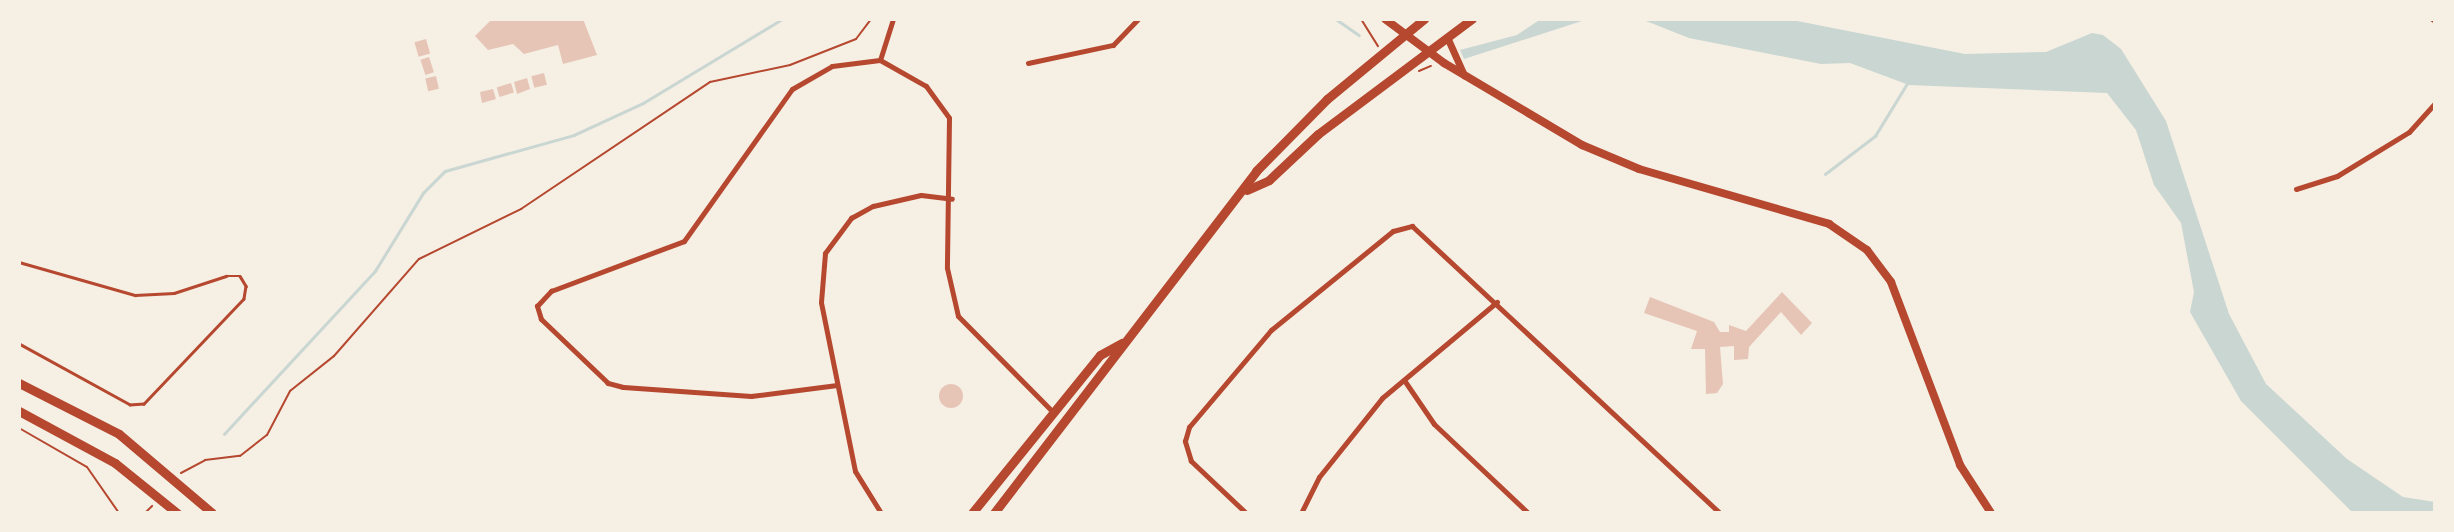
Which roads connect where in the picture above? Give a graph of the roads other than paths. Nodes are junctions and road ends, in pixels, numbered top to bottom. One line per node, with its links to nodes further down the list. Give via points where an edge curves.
1 (893, 19): 9 (street)
2 (1138, 19): 10 (street, via 1113,45)
3 (1385, 19): 6 (main road)
4 (1424, 19): 6 (main road)
5 (1472, 19): 7 (main road)
6 (1404, 34): 8 (main road); 14 (main road, via 1283,142)
7 (1447, 37): 8 (main road); 11 (street)
8 (1428, 51): 11 (main road); 14 (main road, via 1269,180)
9 (880, 60): 15 (street, via 926,86 949,118); 22 (street, via 832,66 792,89 684,241 551,291 537,306 541,318 608,383 623,387 751,396)
10 (1028, 64)
11 (1464, 75): 34 (main road, via 1612,159 1829,224 1867,250 1891,282 1959,465)
12 (2435, 103): 13 (street, via 2409,132 2337,176)
13 (2296, 189)
14 (1247, 190): 18 (main road)
15 (952, 199): 22 (street, via 921,195 873,206 851,218 825,253 821,302); 24 (street, via 947,268 958,316)
16 (19, 262): 19 (lane, via 135,295 174,293 226,276 240,276 246,286 244,299 144,404 130,405)
17 (1497, 302): 20 (street); 30 (street, via 1412,226 1394,231 1271,330 1189,427 1185,441 1191,461); 33 (street)
18 (1122, 343): 24 (main road, via 1100,355); 29 (main road, via 1115,362)
19 (19, 344)
20 (1404, 380): 31 (street, via 1339,451); 32 (street, via 1434,424)
21 (19, 383): 26 (main road, via 90,416 162,467)
22 (837, 385): 27 (street, via 859,486)
23 (19, 411): 25 (main road, via 147,485)
24 (1054, 413): 28 (main road)
25 (174, 510)
26 (212, 513)
27 (881, 513)
28 (972, 513)
29 (995, 513)
30 (1246, 513)
31 (1301, 513)
32 (1528, 513)
33 (1720, 513)
34 (1991, 513)

